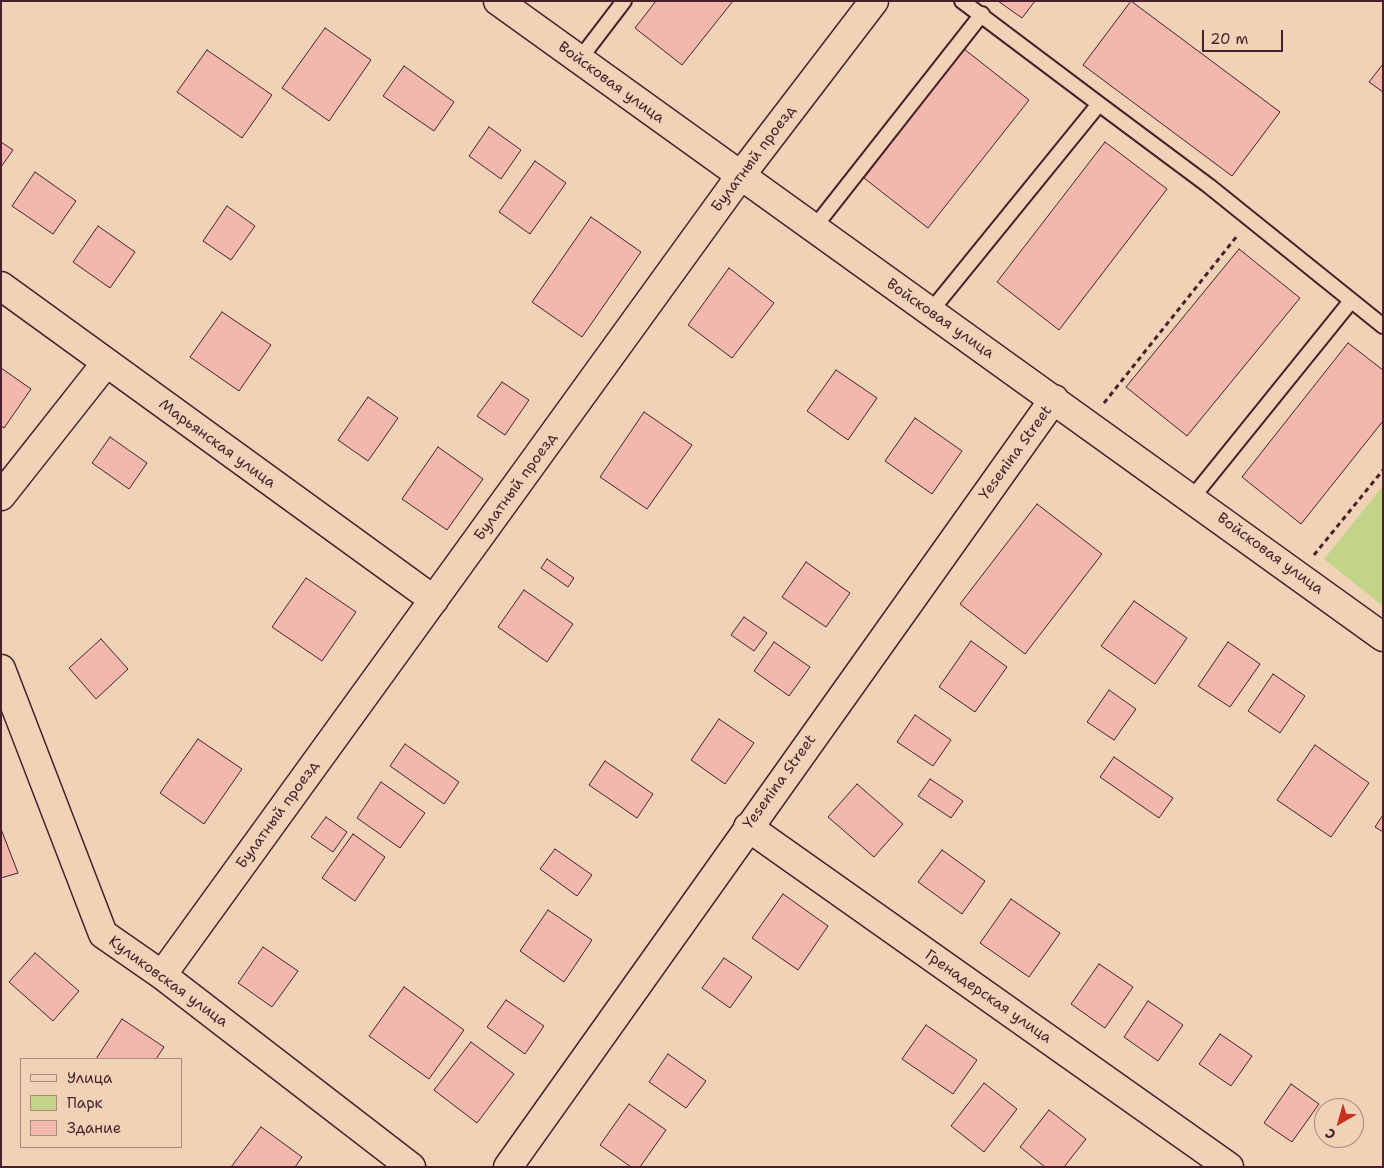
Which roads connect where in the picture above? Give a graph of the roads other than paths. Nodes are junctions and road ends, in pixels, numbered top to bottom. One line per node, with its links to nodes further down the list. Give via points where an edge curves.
1 (498, 1): 6 (street, Войсковая улица)
2 (624, 1): 6 (lane)
3 (874, 1): 8 (street, Булатный проезд)
4 (962, 1): 5 (lane)
5 (982, 14): 7 (lane); 9 (lane)
6 (579, 60): 8 (street, Войсковая улица)
7 (1099, 104): 11 (lane); 12 (lane)
8 (741, 175): 9 (street, Войсковая улица); 18 (street, Булатный проезд)
9 (813, 229): 12 (street, Войсковая улица)
10 (1, 286): 14 (street, Марьянская улица)
11 (1351, 301): 13 (lane); 17 (lane)
12 (930, 312): 15 (street, Войсковая улица)
13 (1383, 326)
14 (106, 363): 16 (street); 18 (street, Марьянская улица)
15 (1054, 399): 17 (street, Войсковая улица); 21 (street, Yesenina Street)
16 (1, 496)
17 (1192, 498): 19 (street, Войсковая улица)
18 (434, 600): 22 (street, Булатный проезд)
19 (1383, 637)
20 (1, 669): 22 (street, Куликовская улица, via 103,934)
21 (748, 827): 24 (street, Yesenina Street); 25 (street, Гренадерская улица)
22 (162, 975): 23 (street, Куликовская улица)
23 (411, 1167)
24 (508, 1167)
25 (1229, 1167)

